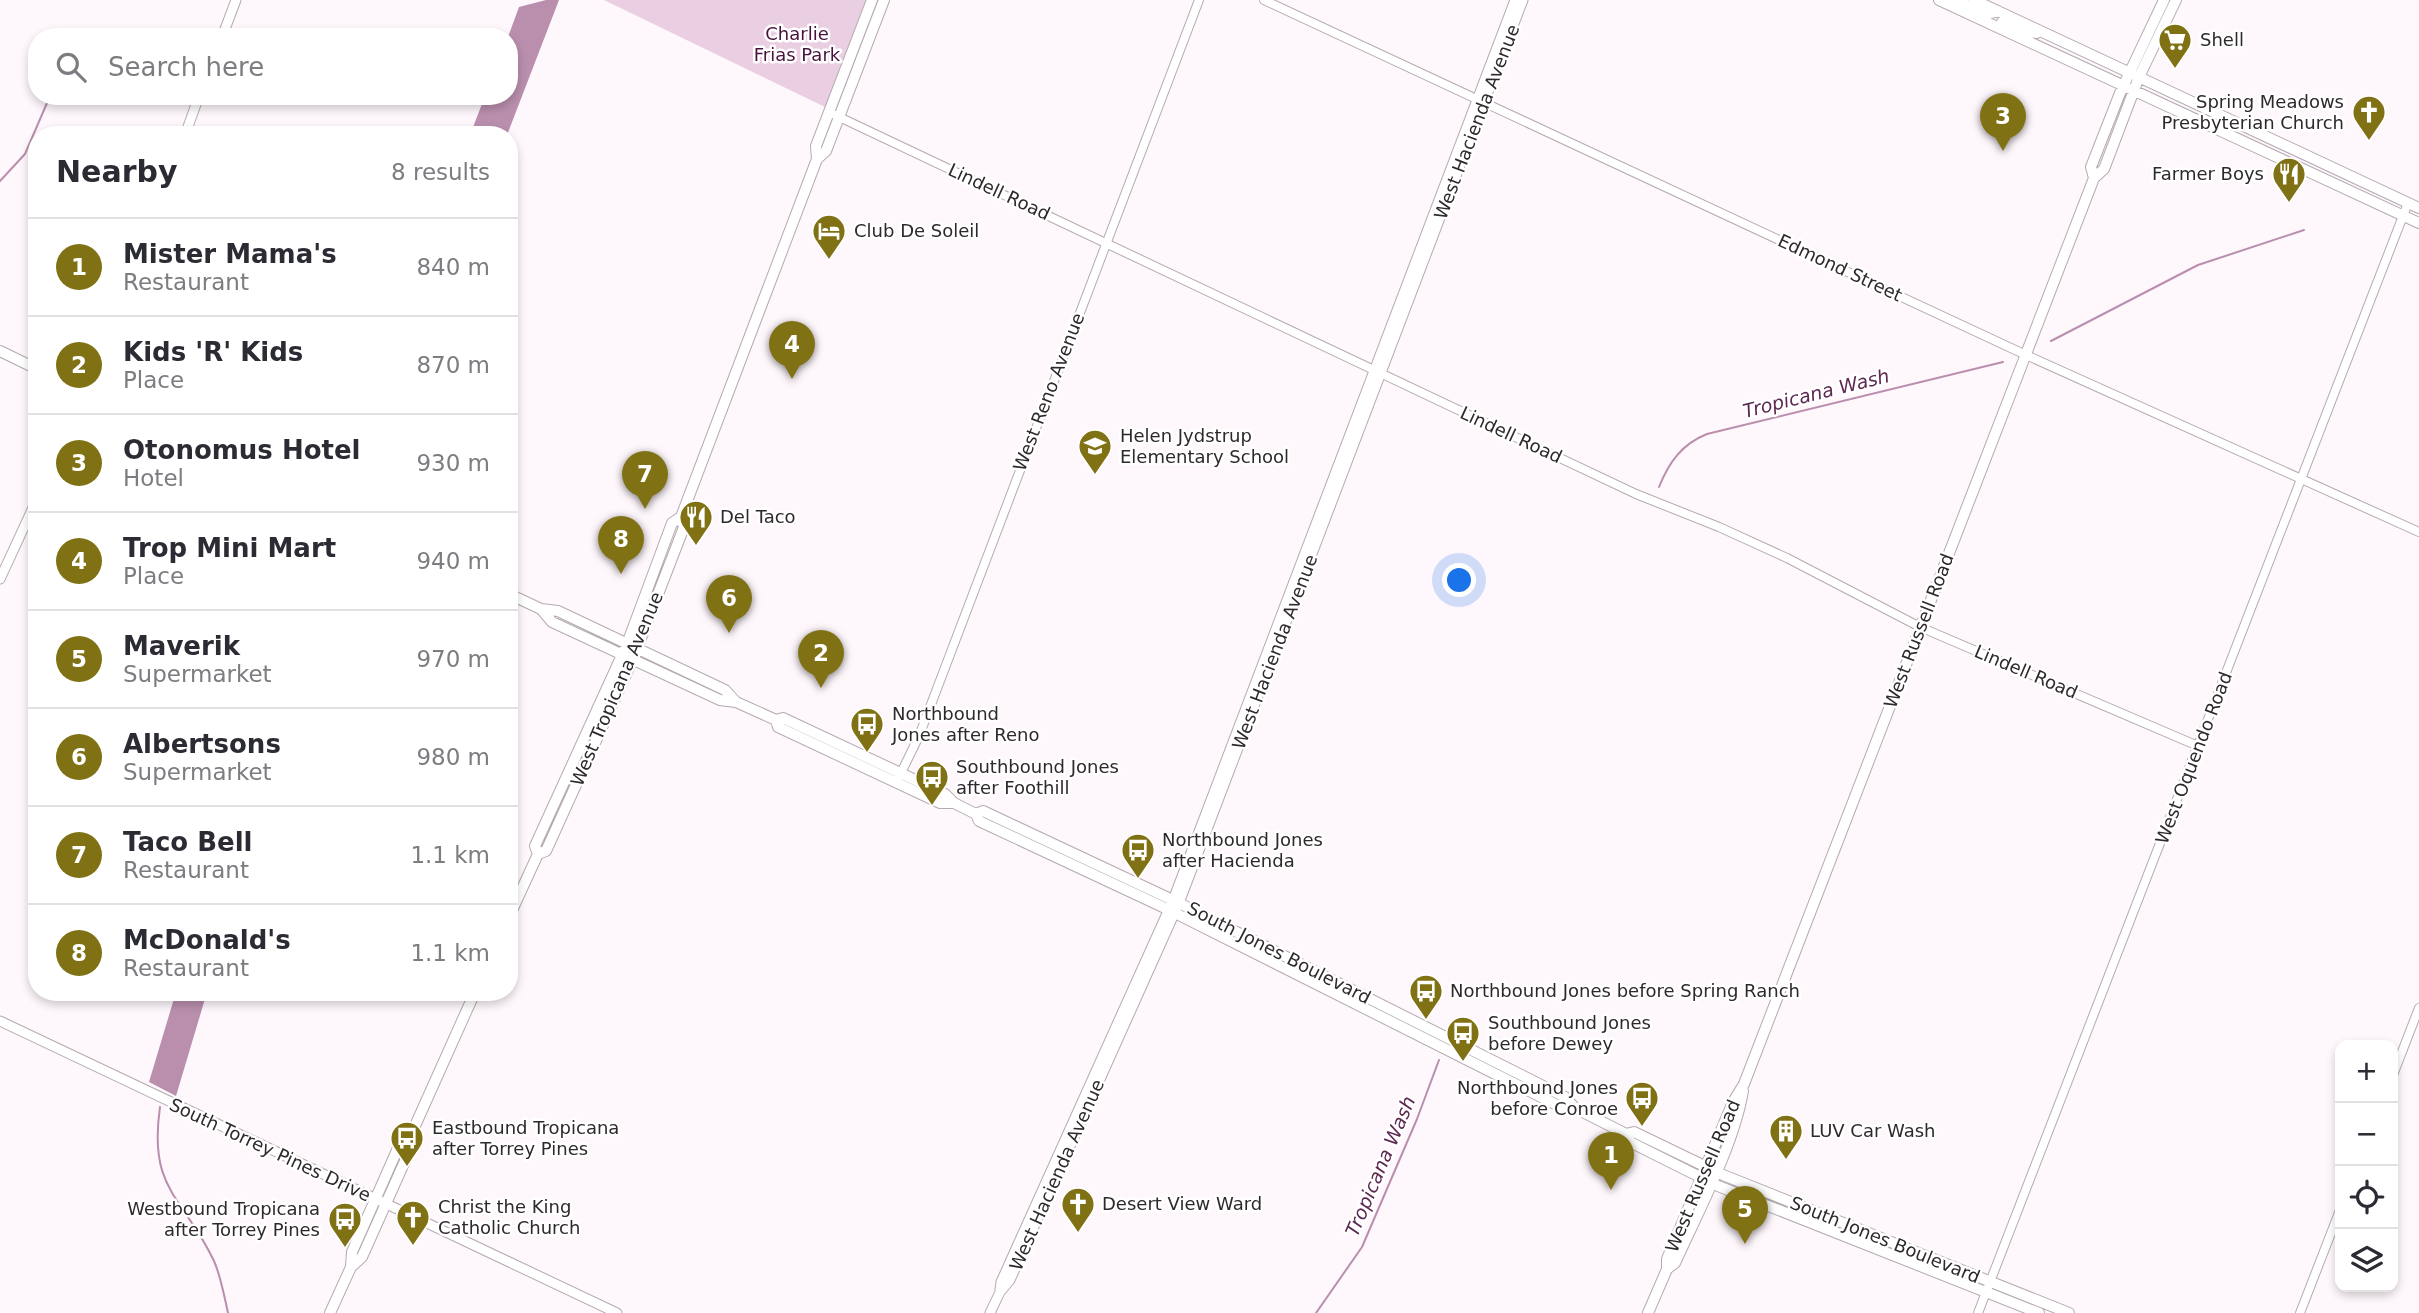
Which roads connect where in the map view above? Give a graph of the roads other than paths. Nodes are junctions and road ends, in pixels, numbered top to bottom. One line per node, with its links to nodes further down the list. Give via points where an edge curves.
1 (236, 0): 14 (main road)
2 (884, 0): 12 (main road, West Tropicana Avenue)
3 (1199, 0): 28 (street, West Reno Avenue)
4 (1264, 0): 18 (street, Edmond Street)
5 (1939, 0): 13 (main road)
6 (1955, 0): 11 (main road, via 1988,14)
7 (1974, 0): 11 (main road)
8 (2164, 0): 16 (main road, West Russell Road)
9 (2176, 0): 16 (main road, West Russell Road)
10 (1517, 6): 18 (main road, West Hacienda Avenue)
11 (1998, 11): 15 (main road)
12 (872, 13): 20 (main road, West Tropicana Avenue)
13 (1984, 21): 15 (main road, via 1993,19 2026,32); 17 (main road)
14 (225, 28)
15 (2048, 34): 16 (main road)
16 (2135, 75): 17 (main road, West Russell Road); 22 (main road)
17 (2129, 88): 23 (main road); 30 (main road, West Russell Road, via 2091,167 2094,178)
18 (1481, 101): 30 (street, Edmond Street); 32 (main road, West Hacienda Avenue)
19 (196, 105): 21 (main road)
20 (834, 115): 28 (street, Lindell Road); 34 (main road, West Tropicana Avenue, via 826,150 817,159)
21 (188, 126)
22 (2348, 175): 23 (main road, via 2323,172); 24 (main road)
23 (2318, 176): 26 (main road)
24 (2408, 203): 25 (main road); 26 (street, West Oquendo Road)
25 (2419, 208)
26 (2403, 215): 27 (main road); 33 (street, West Oquendo Road)
27 (2419, 223)
28 (1106, 243): 32 (street, Lindell Road); 47 (street, West Reno Avenue, via 919,736)
29 (0, 351): 31 (main road)
30 (2026, 355): 33 (street, Edmond Street); 40 (main road, West Russell Road)
31 (28, 365)
32 (1377, 372): 40 (street, Lindell Road, via 1636,494 1789,559); 52 (main road, West Hacienda Avenue)
33 (2301, 478): 36 (street, Edmond Street); 46 (street, West Oquendo Road)
34 (681, 517): 41 (main road, West Tropicana Avenue, via 672,523); 42 (main road, West Tropicana Avenue, via 684,527)
35 (28, 518): 37 (main road)
36 (2419, 532)
37 (0, 579)
38 (518, 598): 39 (main road, South Jones Boulevard)
39 (541, 609): 41 (main road, South Jones Boulevard, via 558,611); 43 (main road, South Jones Boulevard, via 552,622)
40 (1920, 627): 46 (street, Lindell Road); 61 (main road, West Russell Road, via 1744,1084 1740,1108)
41 (627, 644): 42 (main road, South Jones Boulevard); 43 (main road, West Tropicana Avenue)
42 (637, 649): 44 (main road, West Tropicana Avenue); 45 (main road, South Jones Boulevard, via 725,690)
43 (622, 654): 44 (main road, South Jones Boulevard); 48 (main road, West Tropicana Avenue)
44 (633, 659): 45 (main road, South Jones Boulevard, via 720,700); 49 (main road, West Tropicana Avenue)
45 (736, 702): 47 (main road, South Jones Boulevard, via 776,720 783,718)
46 (2198, 746): 65 (street, West Oquendo Road)
47 (898, 778): 52 (main road, South Jones Boulevard, via 945,794 976,814 983,811)
48 (565, 781): 49 (main road); 50 (main road, West Tropicana Avenue, via 535,846)
49 (556, 829): 50 (main road, West Tropicana Avenue, via 546,851)
50 (538, 854): 51 (main road, West Tropicana Avenue)
51 (518, 898)
52 (1174, 907): 56 (main road, South Jones Boulevard); 58 (main road, South Jones Boulevard); 68 (main road, West Hacienda Avenue, via 1020,1247 1010,1280)
53 (471, 1001): 63 (main road, via 410,1137 409,1152)
54 (2419, 1008): 57 (street)
55 (0, 1021): 63 (main road, South Torrey Pines Drive)
56 (1469, 1061): 58 (main road); 59 (main road, South Jones Boulevard, via 1561,1107)
57 (2398, 1062)
58 (1499, 1064): 59 (main road, South Jones Boulevard, via 1565,1097)
59 (1575, 1108): 60 (main road, South Jones Boulevard)
60 (1626, 1134): 61 (main road, South Jones Boulevard, via 1634,1132); 62 (main road, South Jones Boulevard, via 1630,1142)
61 (1711, 1170): 62 (main road, West Russell Road); 65 (main road, South Jones Boulevard)
62 (1707, 1181): 65 (main road, South Jones Boulevard); 69 (main road, West Russell Road, via 1667,1259)
63 (380, 1202): 66 (main road, via 362,1257 351,1267); 67 (main road, South Torrey Pines Drive)
64 (2335, 1222): 73 (street)
65 (1990, 1287): 70 (street, West Oquendo Road); 71 (main road, South Jones Boulevard); 72 (main road, South Jones Boulevard)
66 (330, 1313)
67 (617, 1313)
68 (990, 1313)
69 (1648, 1313)
70 (1978, 1313)
71 (2039, 1313)
72 (2068, 1313)
73 (2300, 1313)

